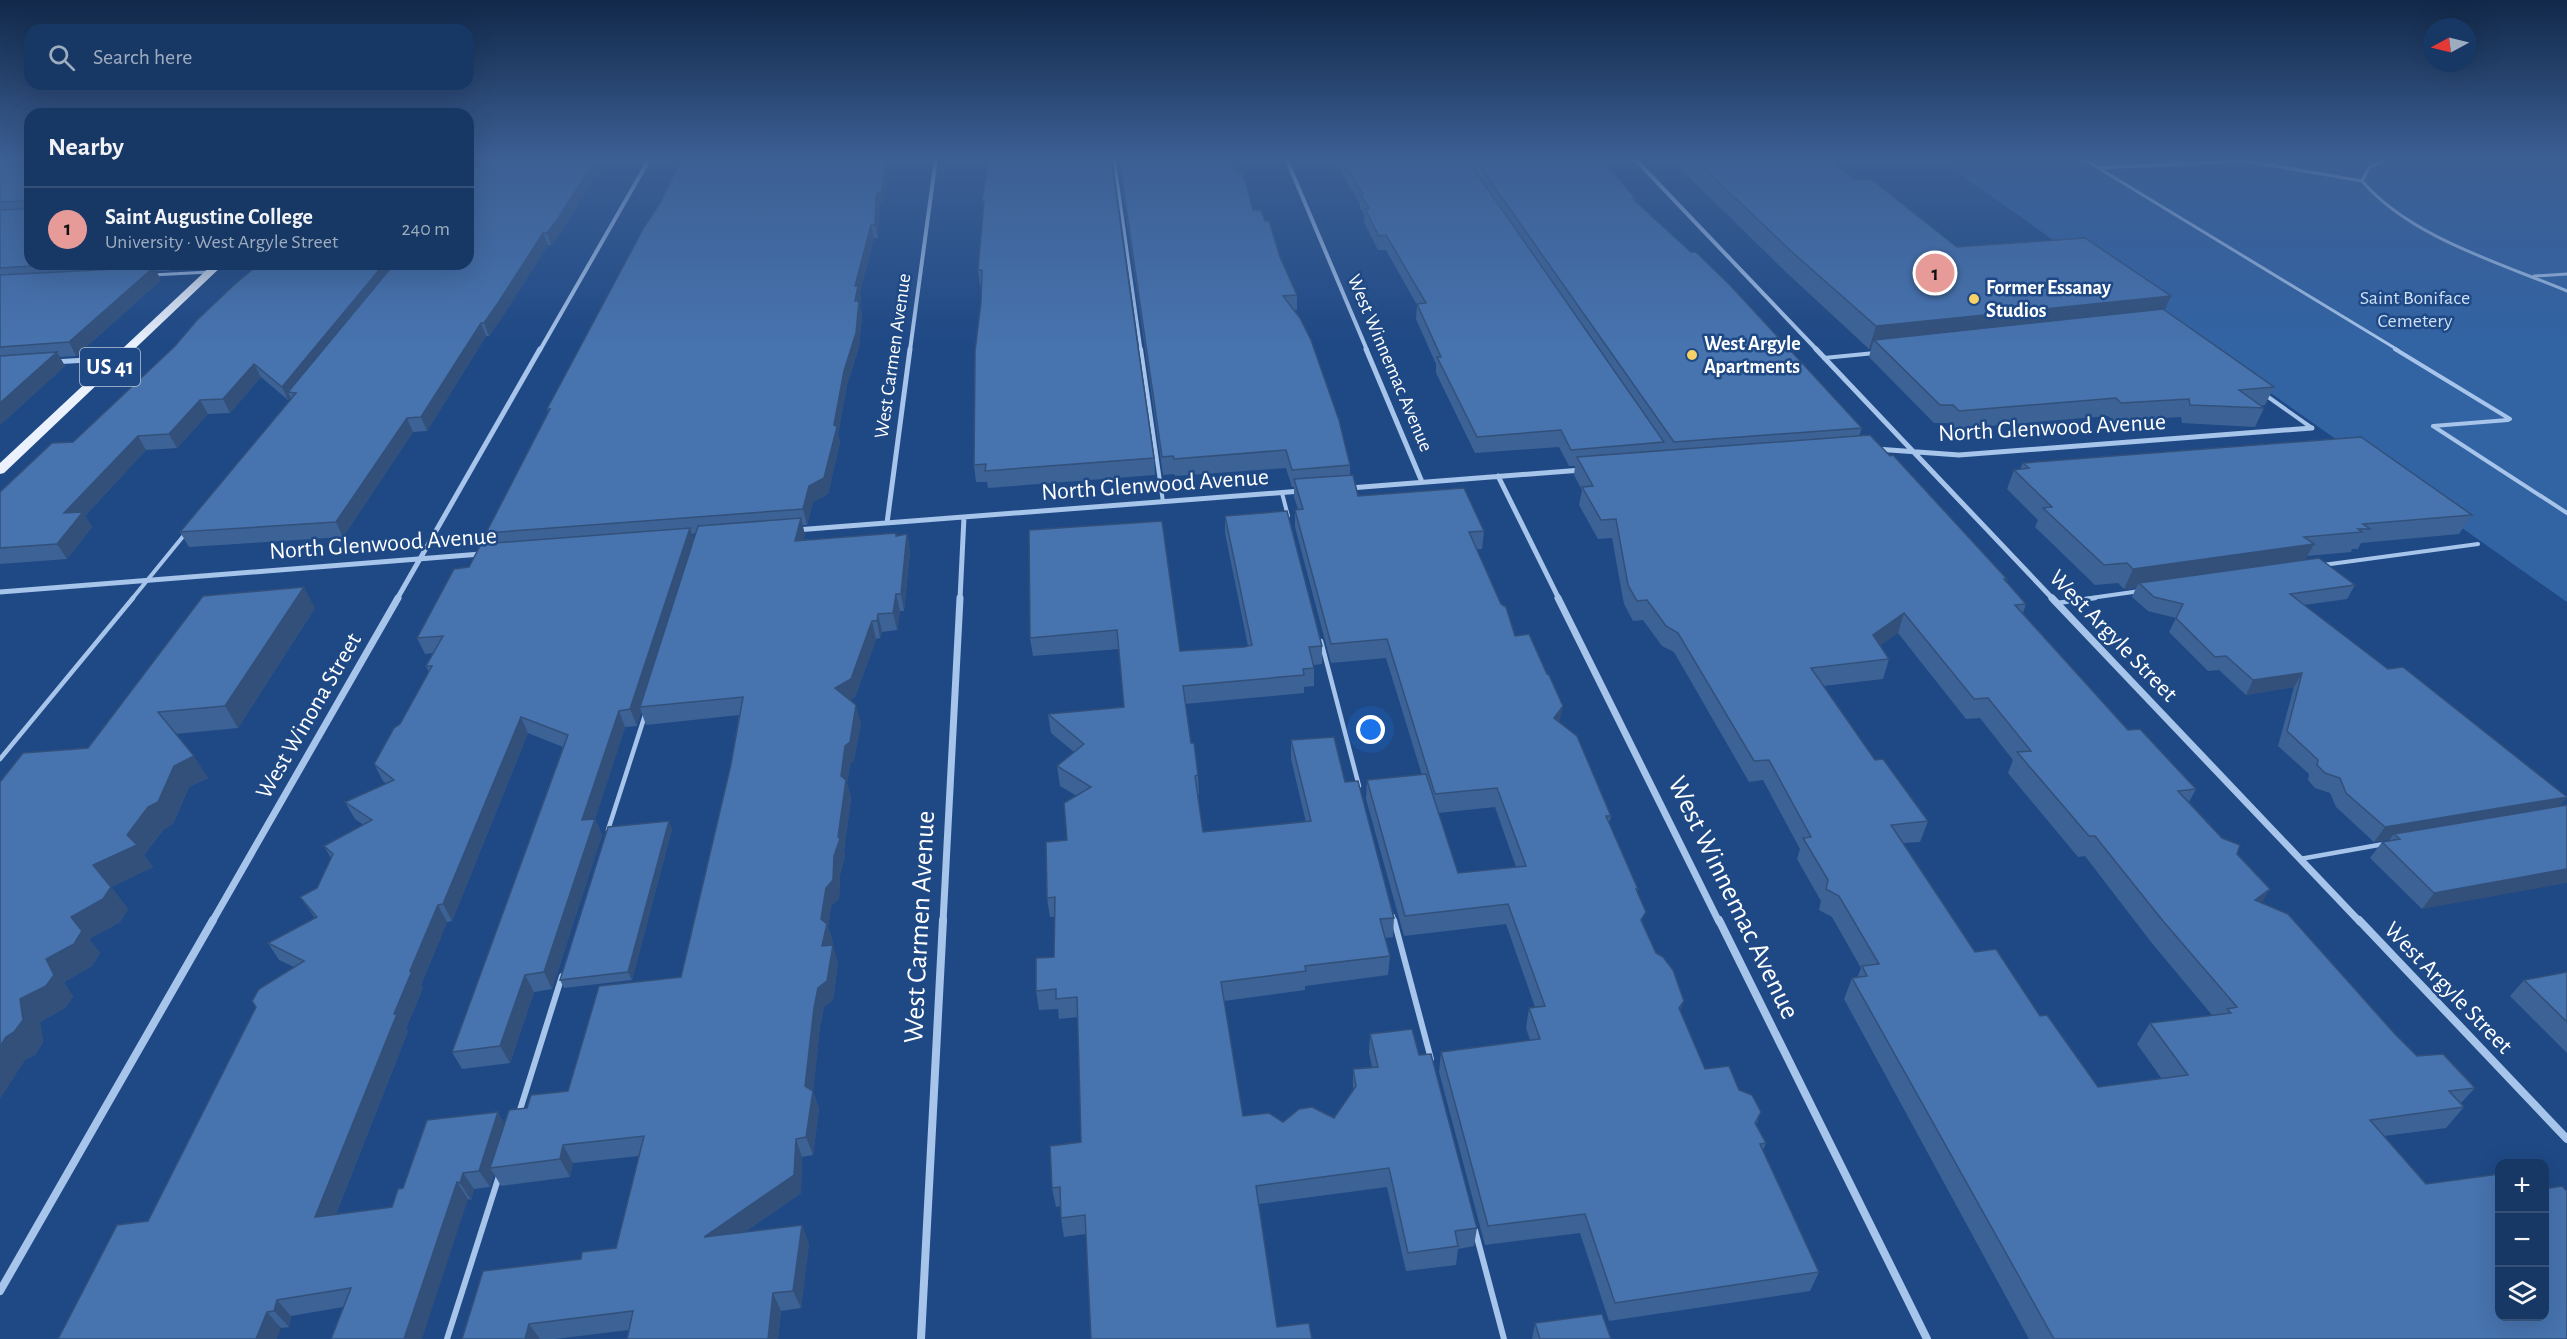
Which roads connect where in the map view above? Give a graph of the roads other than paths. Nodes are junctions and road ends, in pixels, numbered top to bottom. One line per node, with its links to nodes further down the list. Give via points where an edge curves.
1 (614, 220): 38 (street, West Winona Street)
2 (928, 220): 32 (street, West Carmen Avenue)
3 (1123, 220): 29 (lane)
4 (1312, 220): 25 (street, West Winnemac Avenue)
5 (1693, 220): 16 (street, West Argyle Street)
6 (2184, 220): 30 (lane, via 2510,419 2433,426)
7 (2410, 220): 12 (lane)
8 (197, 270): 11 (lane)
9 (213, 270): 15 (main road, US 41)
10 (2567, 274): 12 (lane)
11 (151, 275)
12 (2531, 276): 13 (lane)
13 (2567, 291)
14 (1882, 352): 16 (lane)
15 (119, 358): 17 (street); 22 (main road, US 41)
16 (1824, 358): 21 (street, West Argyle Street)
17 (45, 362)
18 (2257, 388): 19 (lane)
19 (2312, 428): 21 (street, North Glenwood Avenue, via 1959,455)
20 (1866, 448): 21 (street, North Glenwood Avenue)
21 (1913, 451): 43 (street, West Argyle Street)
22 (2, 466)
23 (1589, 469): 24 (street)
24 (1498, 476): 25 (street); 62 (street, West Winnemac Avenue)
25 (1422, 482): 26 (street)
26 (1340, 488)
27 (1305, 491): 28 (street, North Glenwood Avenue)
28 (1282, 493): 29 (street, North Glenwood Avenue); 34 (lane)
29 (1163, 502): 31 (street, North Glenwood Avenue)
30 (2567, 513)
31 (964, 517): 32 (street, North Glenwood Avenue); 60 (street, West Carmen Avenue)
32 (887, 523): 35 (street, North Glenwood Avenue)
33 (191, 526): 40 (lane)
34 (1290, 526)
35 (783, 531)
36 (2478, 544): 39 (lane)
37 (489, 554): 38 (street, North Glenwood Avenue)
38 (419, 559): 40 (street, North Glenwood Avenue); 58 (street, West Winona Street)
39 (2313, 567)
40 (148, 580): 42 (street, North Glenwood Avenue); 46 (lane)
41 (2147, 590): 43 (lane)
42 (0, 592)
43 (2057, 603): 50 (street, West Argyle Street)
44 (1318, 629): 47 (lane)
45 (648, 706): 48 (lane)
46 (0, 759)
47 (1360, 789)
48 (605, 842)
49 (2386, 844): 50 (lane)
50 (2300, 859): 55 (street, West Argyle Street)
51 (1390, 904): 53 (lane)
52 (565, 966): 54 (lane)
53 (1432, 1064)
54 (515, 1124)
55 (2567, 1139)
56 (501, 1169): 59 (lane)
57 (1474, 1224): 61 (lane)
58 (0, 1291)
59 (447, 1339)
60 (921, 1339)
61 (1504, 1339)
62 (1927, 1339)

